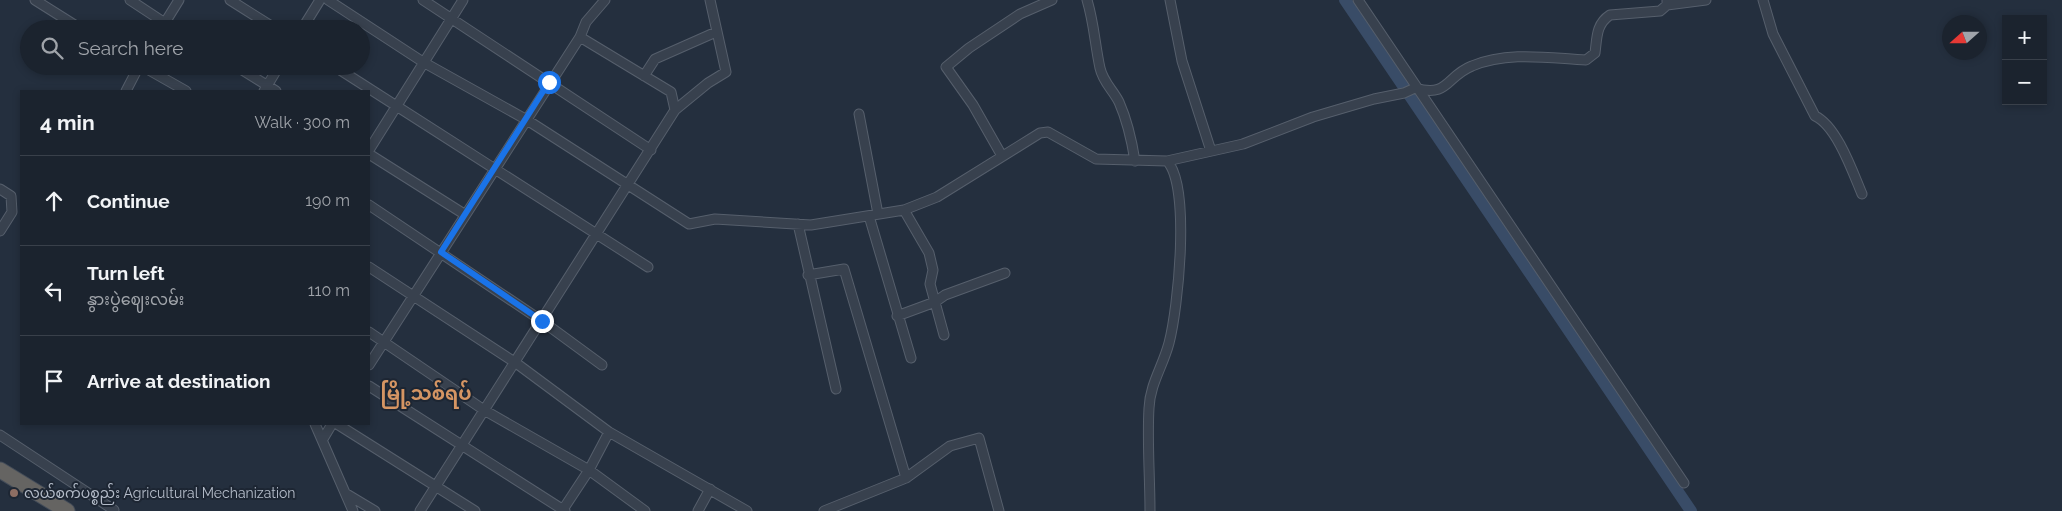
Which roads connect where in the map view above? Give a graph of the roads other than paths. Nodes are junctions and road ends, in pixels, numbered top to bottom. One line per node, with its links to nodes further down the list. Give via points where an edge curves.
1 (35, 0): 19 (street)
2 (130, 0): 20 (street)
3 (180, 0): 21 (street)
4 (230, 0): 22 (street)
5 (320, 0): 23 (street)
6 (328, 0): 24 (street)
7 (423, 0): 18 (street)
8 (463, 0): 18 (street)
9 (605, 0): 27 (street, via 586,22)
10 (710, 0): 26 (street)
11 (1052, 0): 48 (street, via 1020,14 946,67 968,97)
12 (1087, 0): 49 (street, via 1094,21 1100,68 1106,85 1118,101)
13 (1170, 0): 46 (street, via 1182,61)
14 (1358, 0): 37 (street)
15 (1706, 0): 17 (street)
16 (1762, 0): 54 (street, via 1774,34 1815,116 1823,120 1836,138)
17 (1667, 2): 37 (street, via 1660,10 1610,15 1604,19 1600,24 1595,53 1586,60 1506,57 1470,66 1438,90 1431,92)
18 (451, 18): 28 (street); 35 (street)
19 (67, 20)
20 (155, 20)
21 (167, 20)
22 (262, 20)
23 (308, 20)
24 (359, 20)
25 (370, 27): 28 (street)
26 (716, 32): 34 (street, via 655,59); 41 (street, via 726,72)
27 (580, 37): 34 (street); 35 (street)
28 (423, 62): 40 (street); 43 (street)
29 (135, 75): 38 (street)
30 (157, 75): 39 (street)
31 (248, 75): 36 (street)
32 (274, 75): 36 (street)
33 (348, 75): 40 (street)
34 (644, 76): 41 (street, via 671,92)
35 (549, 82): 43 (street); 45 (street)
36 (266, 88)
37 (1415, 88): 46 (street, via 1313,116 1243,144); 91 (street)
38 (127, 90)
39 (184, 90)
40 (396, 106): 44 (street); 51 (street)
41 (675, 110): 45 (street)
42 (859, 114): 58 (street)
43 (527, 120): 51 (street); 52 (street)
44 (370, 148)
45 (651, 150): 52 (street)
46 (1211, 151): 50 (street)
47 (370, 155): 57 (street)
48 (1002, 156): 49 (street, via 1034,136 1048,132 1096,159); 56 (street, via 937,197)
49 (1135, 161): 50 (street)
50 (1167, 161): 107 (street, via 1173,167 1177,182 1180,217 1178,292 1169,343 1152,386 1149,408)
51 (495, 170): 57 (street); 61 (street)
52 (628, 183): 59 (street, via 689,224 715,219); 61 (street)
53 (0, 189): 60 (street, via 11,196 12,212)
54 (1862, 194)
55 (370, 206): 62 (street)
56 (904, 210): 58 (street); 68 (street, via 929,254)
57 (464, 214): 62 (street)
58 (873, 215): 59 (street); 69 (street)
59 (798, 224): 66 (street)
60 (0, 231)
61 (596, 233): 63 (street); 70 (street)
62 (441, 252): 67 (street); 70 (street)
63 (648, 267)
64 (370, 269): 67 (street)
65 (1005, 273): 68 (street)
66 (808, 275): 79 (street); 90 (street, via 844,269)
67 (414, 296): 73 (street); 76 (street)
68 (934, 302): 69 (street); 72 (street)
69 (897, 316): 74 (street)
70 (542, 321): 76 (street); 77 (street)
71 (370, 333): 73 (street)
72 (944, 335)
73 (382, 342): 75 (street); 80 (street)
74 (912, 358)
75 (370, 363)
76 (516, 363): 80 (street); 84 (street)
77 (602, 365)
78 (370, 387): 87 (street)
79 (836, 389)
80 (484, 410): 87 (street); 89 (street)
81 (316, 425): 86 (street)
82 (331, 425): 86 (street)
83 (339, 425): 92 (street)
84 (609, 432): 89 (street); 93 (street)
85 (0, 435): 96 (street)
86 (323, 439): 94 (street)
87 (462, 445): 92 (street); 101 (street)
88 (0, 470): 95 (highway)
89 (589, 470): 101 (street); 102 (street)
90 (906, 478): 105 (street); 106 (street, via 950,446 979,438)
91 (1684, 482)
92 (436, 486): 99 (street); 100 (street)
93 (710, 489): 103 (street); 104 (street)
94 (345, 493): 97 (street); 98 (street)
95 (67, 511)
96 (114, 511)
97 (354, 511)
98 (375, 511)
99 (420, 511)
100 (474, 511)
101 (564, 511)
102 (645, 511)
103 (698, 511)
104 (746, 511)
105 (824, 511)
106 (999, 511)
107 (1150, 511)

